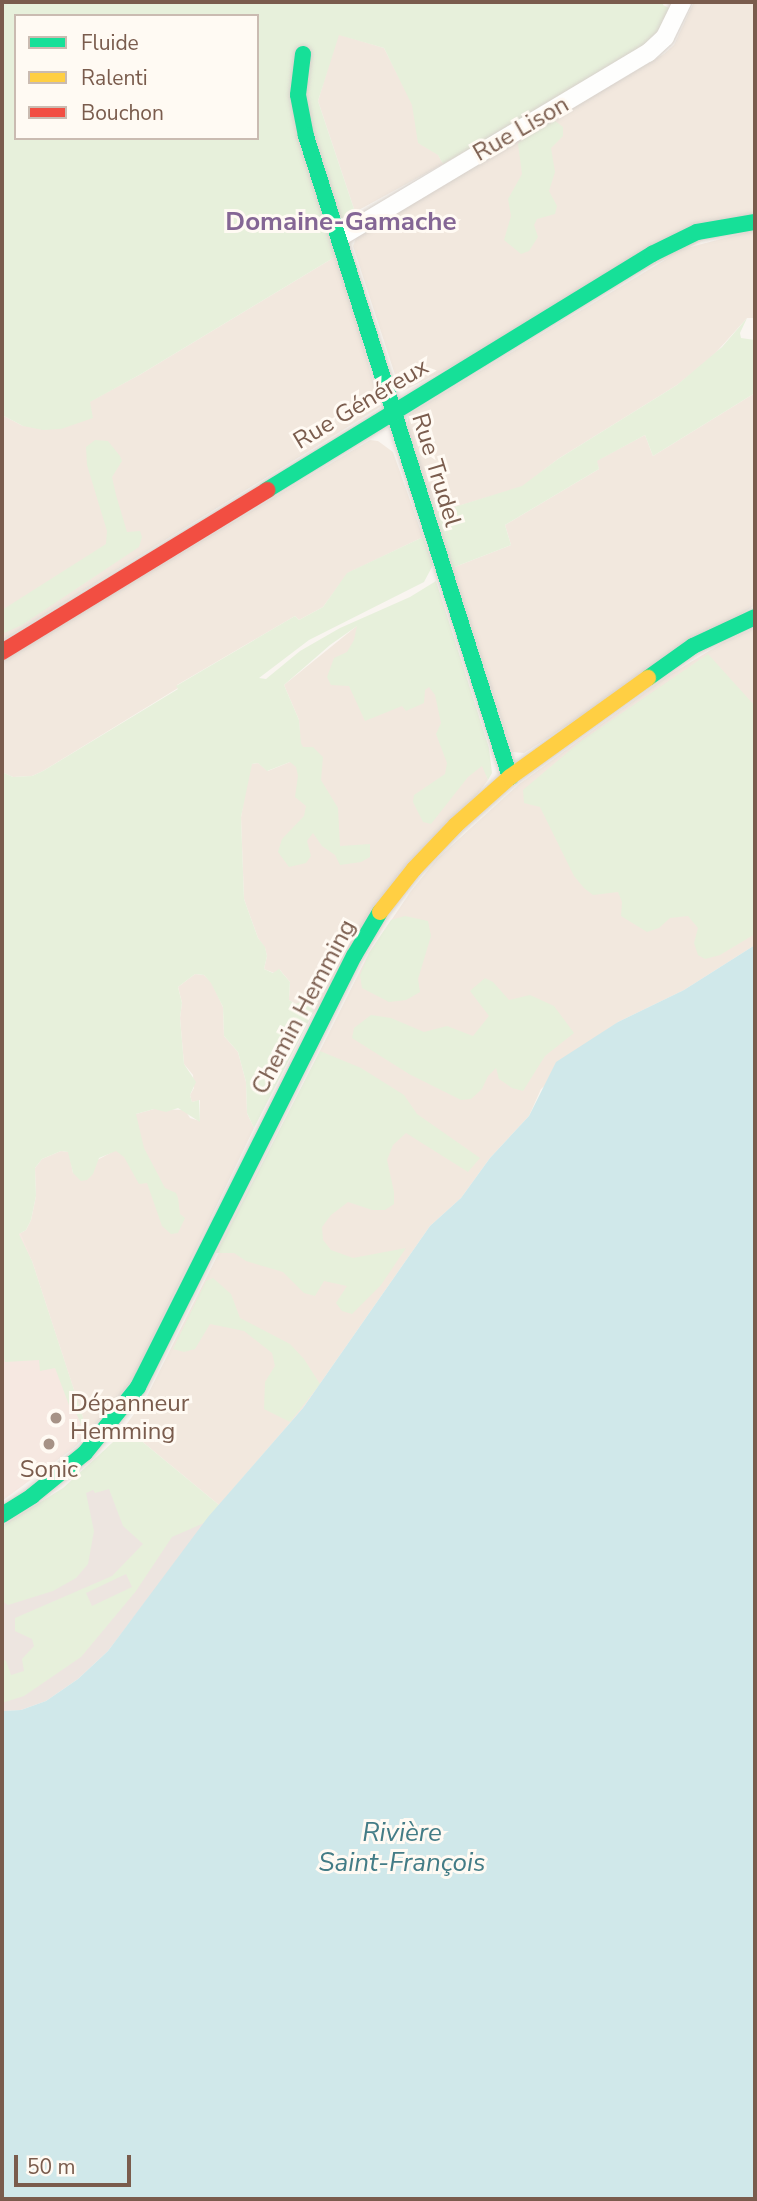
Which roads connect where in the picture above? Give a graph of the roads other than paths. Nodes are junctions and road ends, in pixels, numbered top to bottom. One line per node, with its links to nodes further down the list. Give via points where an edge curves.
1 (682, 2): 4 (street, Rue Lison, via 665,37 648,54)
2 (303, 54): 4 (street, Rue Trudel, via 299,108)
3 (755, 222): 5 (street, Rue Généreux, via 697,232 666,247)
4 (340, 237): 5 (street, Rue Trudel)
5 (395, 410): 7 (street, Rue Généreux); 8 (street, Rue Trudel)
6 (755, 617): 8 (street, Chemin Hemming, via 693,646)
7 (2, 652)
8 (510, 777): 9 (street, Chemin Hemming, via 432,848 368,930 138,1387 85,1454)
9 (2, 1515)

